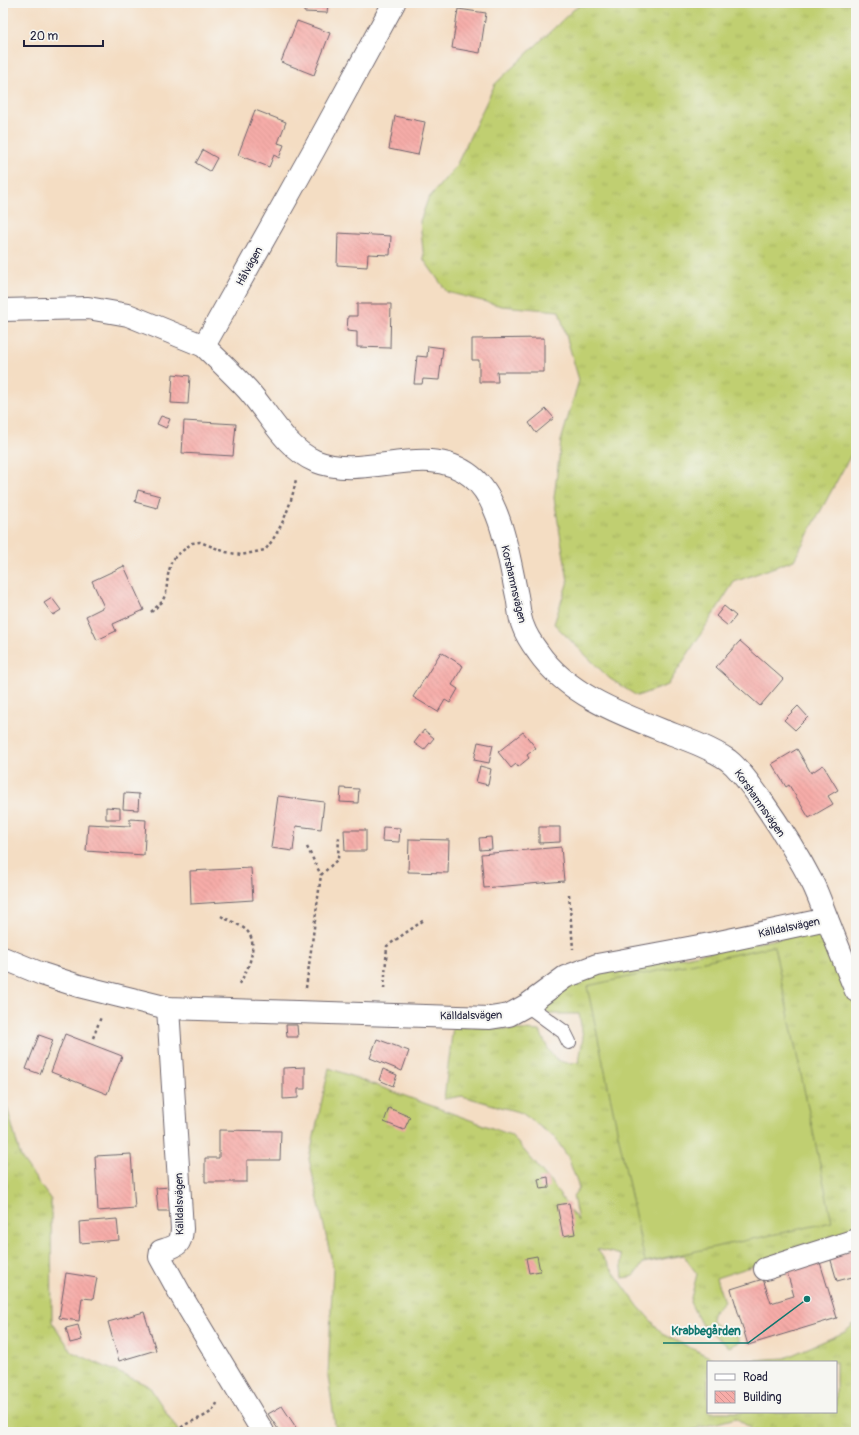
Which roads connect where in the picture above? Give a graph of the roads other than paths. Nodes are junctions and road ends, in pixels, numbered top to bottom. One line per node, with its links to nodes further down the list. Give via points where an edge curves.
1 (394, 3): 3 (street, Hålvägen)
2 (3, 310): 3 (street, via 88,308 128,315)
3 (204, 346): 4 (street, Korshamnsvägen, via 247,389 297,449 314,461 333,467 355,468 416,460 438,461 458,467 472,477 483,489 498,519 522,624 540,655 572,686 602,705 698,744 738,768 771,814 814,885)
4 (827, 919): 6 (street, Korshamnsvägen); 7 (street, Källdalsvägen, via 597,965 565,977)
5 (3, 958): 8 (street, Källdalsvägen, via 80,986)
6 (856, 991)
7 (527, 1005): 8 (street, Källdalsvägen, via 509,1015 490,1018); 9 (lane, via 564,1032)
8 (168, 1008): 12 (street, Källdalsvägen, via 182,1229 181,1239 176,1245 161,1251 160,1256)
9 (569, 1042)
10 (856, 1240): 11 (street)
11 (765, 1269)
12 (263, 1432)

